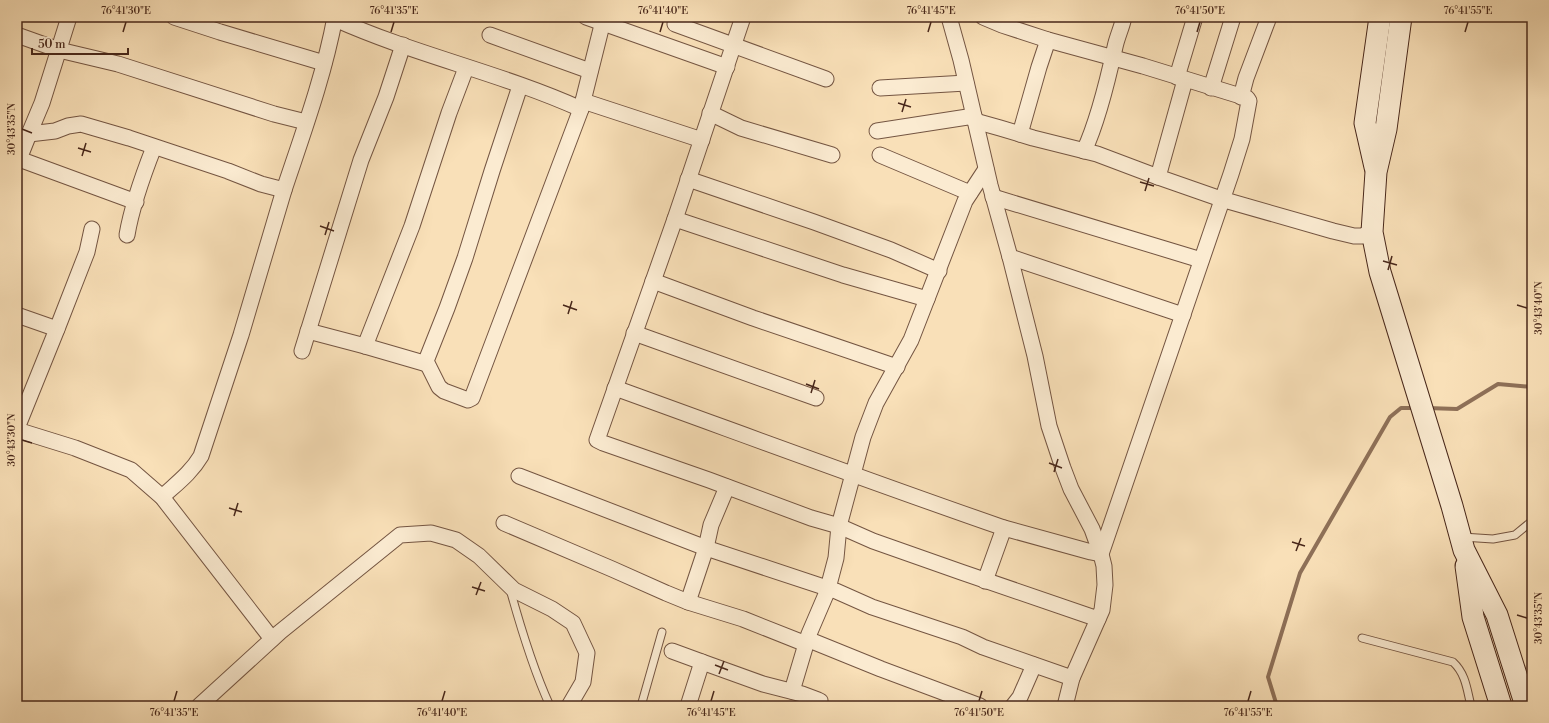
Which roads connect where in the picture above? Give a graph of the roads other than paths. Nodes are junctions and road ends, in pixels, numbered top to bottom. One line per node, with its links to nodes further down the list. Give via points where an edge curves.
1 (69, 17): 22 (street)
2 (174, 17): 24 (street)
3 (586, 17): 14 (street)
4 (743, 17): 21 (street)
5 (949, 17): 30 (street)
6 (982, 17): 18 (street)
7 (1124, 17): 23 (street)
8 (1195, 17): 28 (street)
9 (1232, 17): 33 (street)
10 (1269, 17): 34 (street)
11 (1380, 17): 49 (main road, via 1365,124)
12 (1401, 17): 49 (main road, via 1386,129)
13 (335, 18): 19 (street, via 369,34); 24 (street, via 332,39)
14 (604, 20): 20 (street); 27 (street)
15 (676, 20): 20 (street); 21 (street)
16 (17, 35): 22 (street)
17 (490, 36): 27 (street)
18 (1048, 40): 23 (street); 41 (street)
19 (403, 45): 26 (street); 69 (street, via 362,160)
20 (668, 46): 25 (street)
21 (733, 46): 25 (street); 29 (street)
22 (59, 50): 38 (street, via 118,64); 40 (street)
23 (1114, 58): 28 (street); 44 (street)
24 (324, 63): 38 (street)
25 (727, 67): 36 (street)
26 (466, 68): 31 (street); 71 (street, via 412,226)
27 (590, 71): 35 (street)
28 (1181, 78): 33 (street); 50 (street)
29 (826, 79)
30 (966, 83): 32 (street); 37 (street)
31 (520, 86): 35 (street); 73 (street, via 448,308 427,356)
32 (880, 88)
33 (1211, 88): 34 (street)
34 (1241, 97): 55 (street, via 1248,100 1248,109 1237,155)
35 (582, 105): 42 (street); 73 (street, via 472,398 468,400 444,391 436,383)
36 (710, 113): 42 (street); 45 (street, via 741,128)
37 (974, 119): 39 (street); 41 (street); 48 (street)
38 (306, 122): 52 (street)
39 (878, 131)
40 (29, 134): 43 (street, via 56,131 81,124); 47 (street)
41 (1020, 134): 44 (street)
42 (702, 140): 51 (street)
43 (154, 147): 52 (street); 56 (street)
44 (1084, 151): 50 (street)
45 (832, 155)
46 (880, 155): 53 (street)
47 (18, 160): 56 (street)
48 (986, 169): 53 (street); 54 (street)
49 (1376, 172): 59 (main road)
50 (1158, 177): 55 (street)
51 (688, 179): 57 (street); 63 (street, via 891,250)
52 (284, 190): 81 (street, via 241,335 201,456 196,466)
53 (970, 192): 63 (street)
54 (993, 197): 61 (street); 62 (street)
55 (1221, 199): 59 (street, via 1354,236); 62 (street)
56 (136, 202): 60 (street)
57 (675, 219): 64 (street); 65 (street, via 843,275)
58 (92, 229): 68 (street, via 87,252)
59 (1372, 232): 86 (main road, via 1380,272)
60 (127, 235)
61 (1010, 257): 67 (street); 88 (street, via 1035,356 1049,426 1071,489 1092,529)
62 (1201, 260): 67 (street)
63 (939, 271): 65 (street)
64 (653, 281): 70 (street); 74 (street, via 753,318)
65 (928, 299): 74 (street)
66 (17, 315): 68 (street)
67 (1184, 315): 88 (street)
68 (57, 329): 77 (street)
69 (308, 331): 71 (street); 72 (street)
70 (634, 333): 75 (street); 76 (street)
71 (365, 346): 73 (street)
72 (302, 351)
73 (427, 364)
74 (897, 366): 78 (street, via 876,403 863,438)
75 (615, 388): 78 (street); 80 (street, via 597,437 599,442)
76 (816, 398)
77 (17, 429): 81 (street, via 131,470)
78 (854, 474): 84 (street); 85 (street, via 898,492)
79 (520, 476): 87 (street)
80 (726, 487): 84 (street); 87 (street, via 711,525)
81 (162, 497): 96 (street)
82 (1532, 521): 86 (lane, via 1515,535)
83 (504, 523): 92 (street)
84 (839, 526): 89 (street, via 873,541); 91 (street, via 836,558)
85 (1004, 528): 88 (street); 89 (street)
86 (1462, 543): 113 (main road, via 1473,617); 114 (main road, via 1497,615)
87 (706, 548): 91 (street); 92 (street)
88 (1101, 554): 93 (street, via 1105,585 1102,610)
89 (986, 581): 93 (street)
90 (509, 585): 96 (street, via 479,556 456,540 431,533 400,535); 105 (lane, via 540,684); 106 (street, via 573,623 587,653 583,682)
91 (828, 589): 97 (street); 100 (street)
92 (688, 602): 97 (street)
93 (1098, 619): 101 (street)
94 (662, 632): 107 (lane)
95 (1362, 638): 112 (lane, via 1453,662 1463,675)
96 (272, 639): 104 (street)
97 (806, 641): 102 (street); 109 (street)
98 (672, 651): 99 (street)
99 (702, 662): 102 (street, via 762,684); 108 (street)
100 (1034, 665): 101 (street); 110 (street, via 1020,697)
101 (1072, 678): 111 (street)
102 (792, 691): 103 (street)
103 (824, 704)
104 (199, 706)
105 (550, 706)
106 (569, 706)
107 (640, 706)
108 (688, 706)
109 (980, 706)
110 (1013, 706)
111 (1065, 706)
112 (1471, 706)
113 (1501, 706)
114 (1526, 706)

